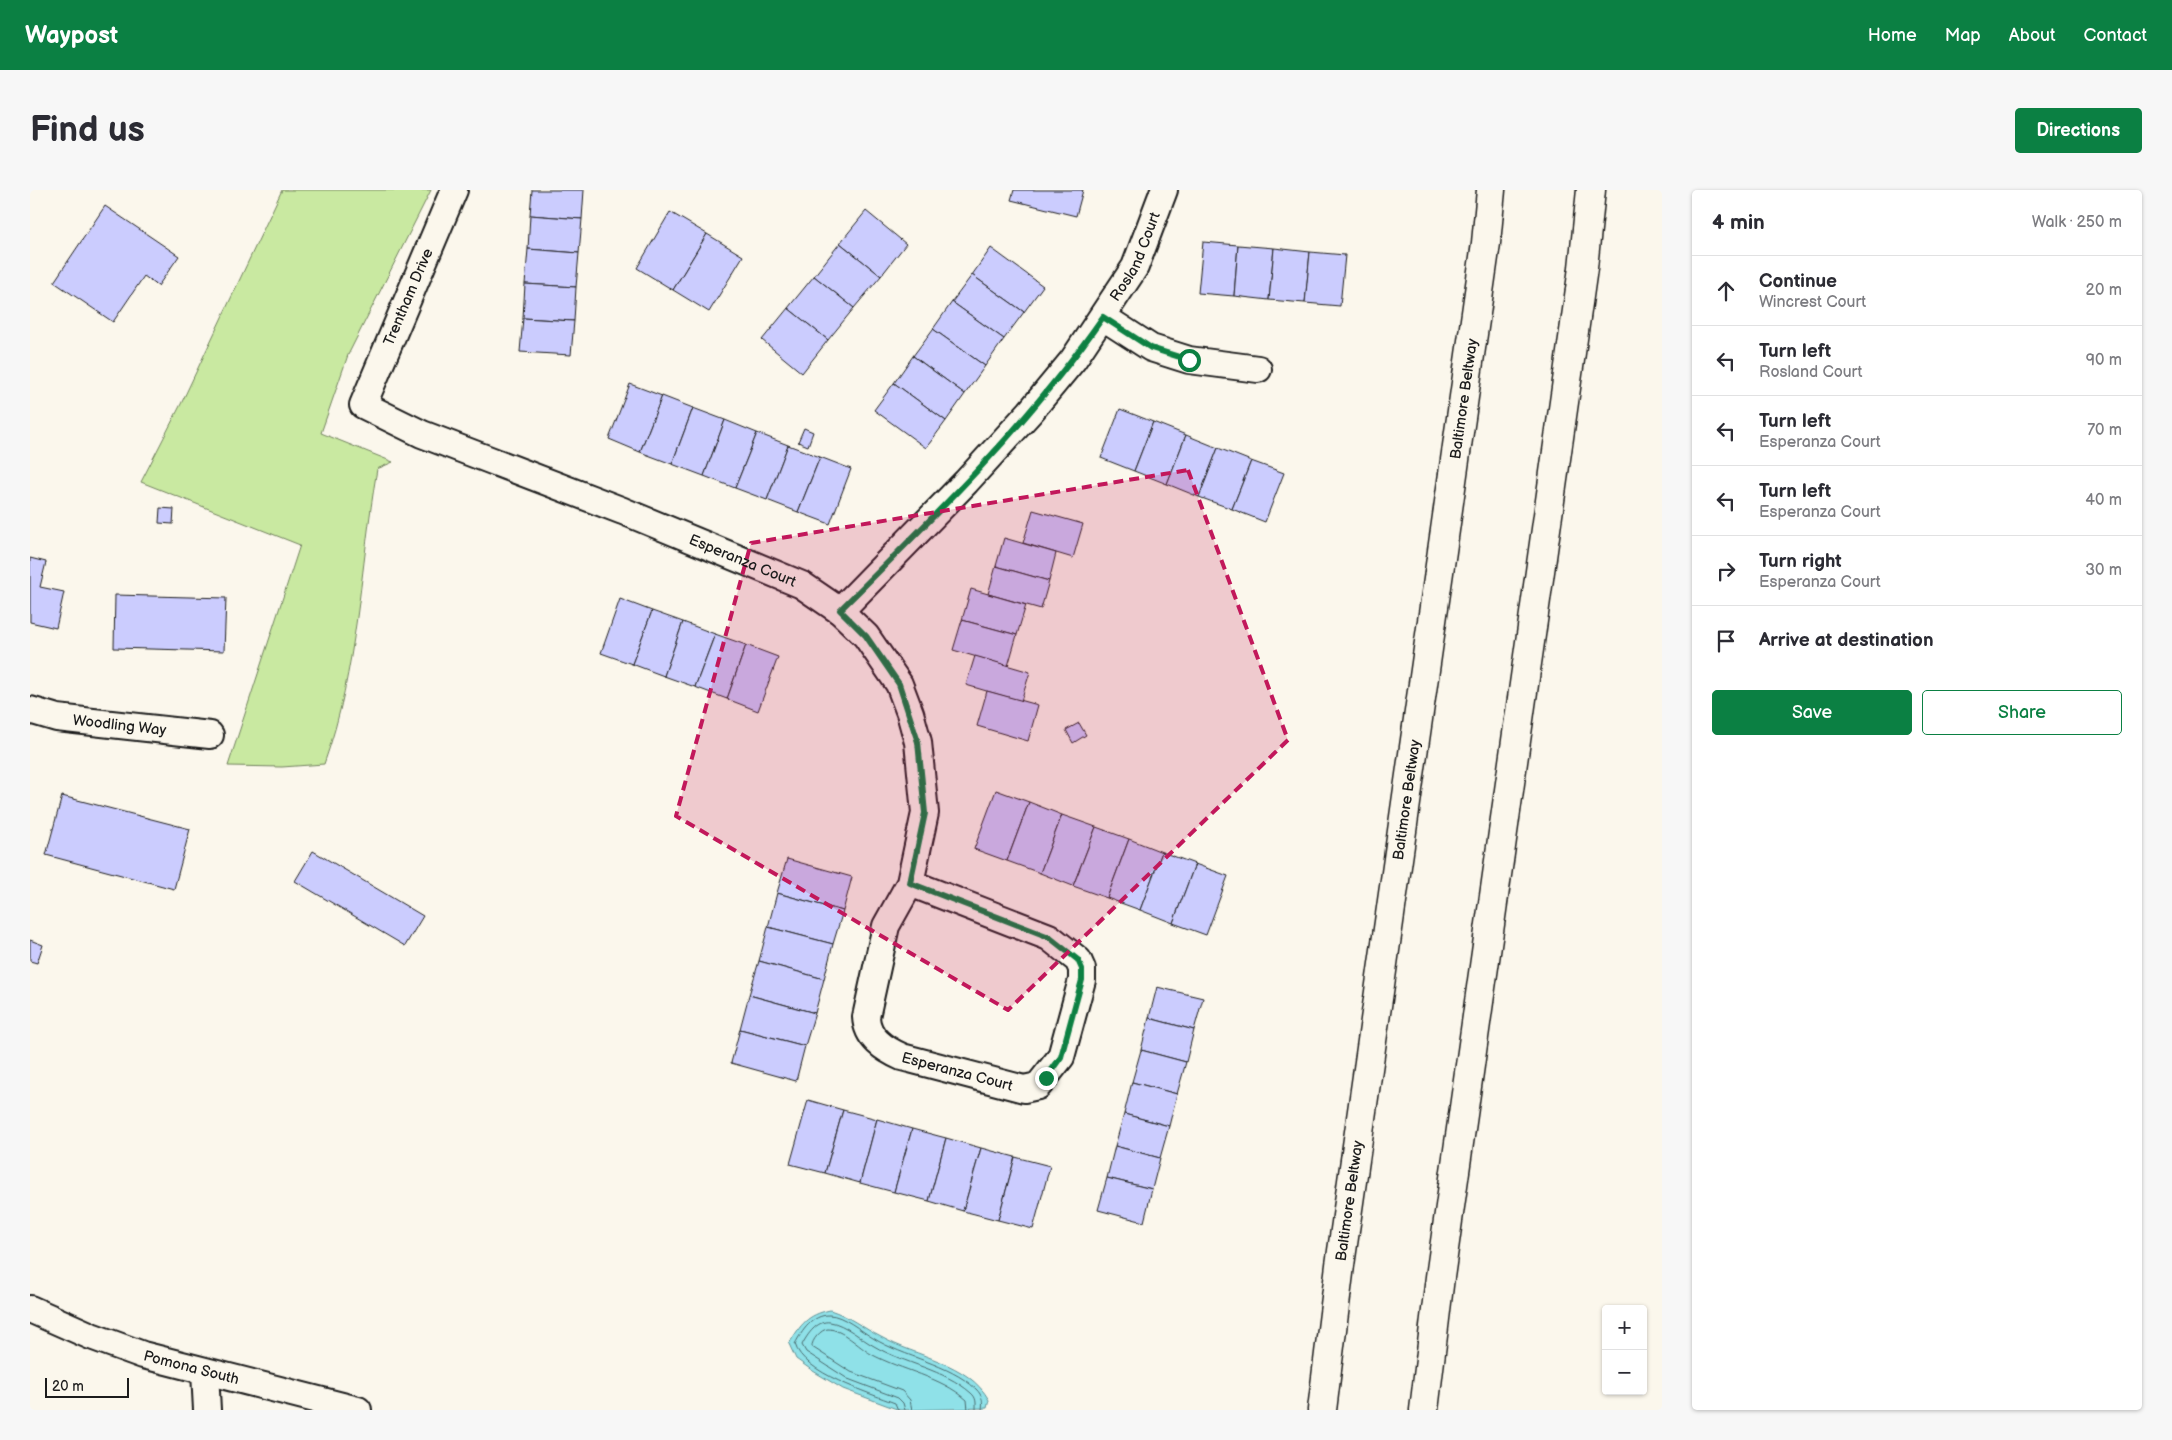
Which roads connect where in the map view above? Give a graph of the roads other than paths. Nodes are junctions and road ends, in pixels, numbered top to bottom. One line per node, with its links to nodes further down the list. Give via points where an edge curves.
1 (454, 190): 7 (street, Trentham Drive)
2 (1164, 190): 5 (street, Rosland Court, via 1135,267)
3 (1491, 190): 16 (highway, Baltimore Beltway)
4 (1591, 190): 17 (highway, via 1583,268 1444,1247)
5 (1103, 317): 6 (street, via 1151,348 1189,360); 8 (street, Rosland Court, via 1030,412 907,544)
6 (1258, 369)
7 (363, 405): 8 (street, Esperanza Court, via 422,434 623,511 802,585)
8 (840, 610): 11 (street, Esperanza Court, via 866,636 899,684 918,742 925,813)
9 (30, 710): 10 (street, Woodling Way, via 57,718)
10 (210, 735)
11 (910, 883): 11 (street, Esperanza Court, via 886,926 866,1028 885,1050 902,1057 1024,1089 1038,1086 1061,1057 1082,980 1078,960 1049,937)
12 (30, 1309): 13 (street, Pomona South, via 143,1355)
13 (205, 1372): 14 (street); 15 (street, Pomona South)
14 (207, 1410)
15 (358, 1410)
16 (1322, 1410)
17 (1424, 1410)

